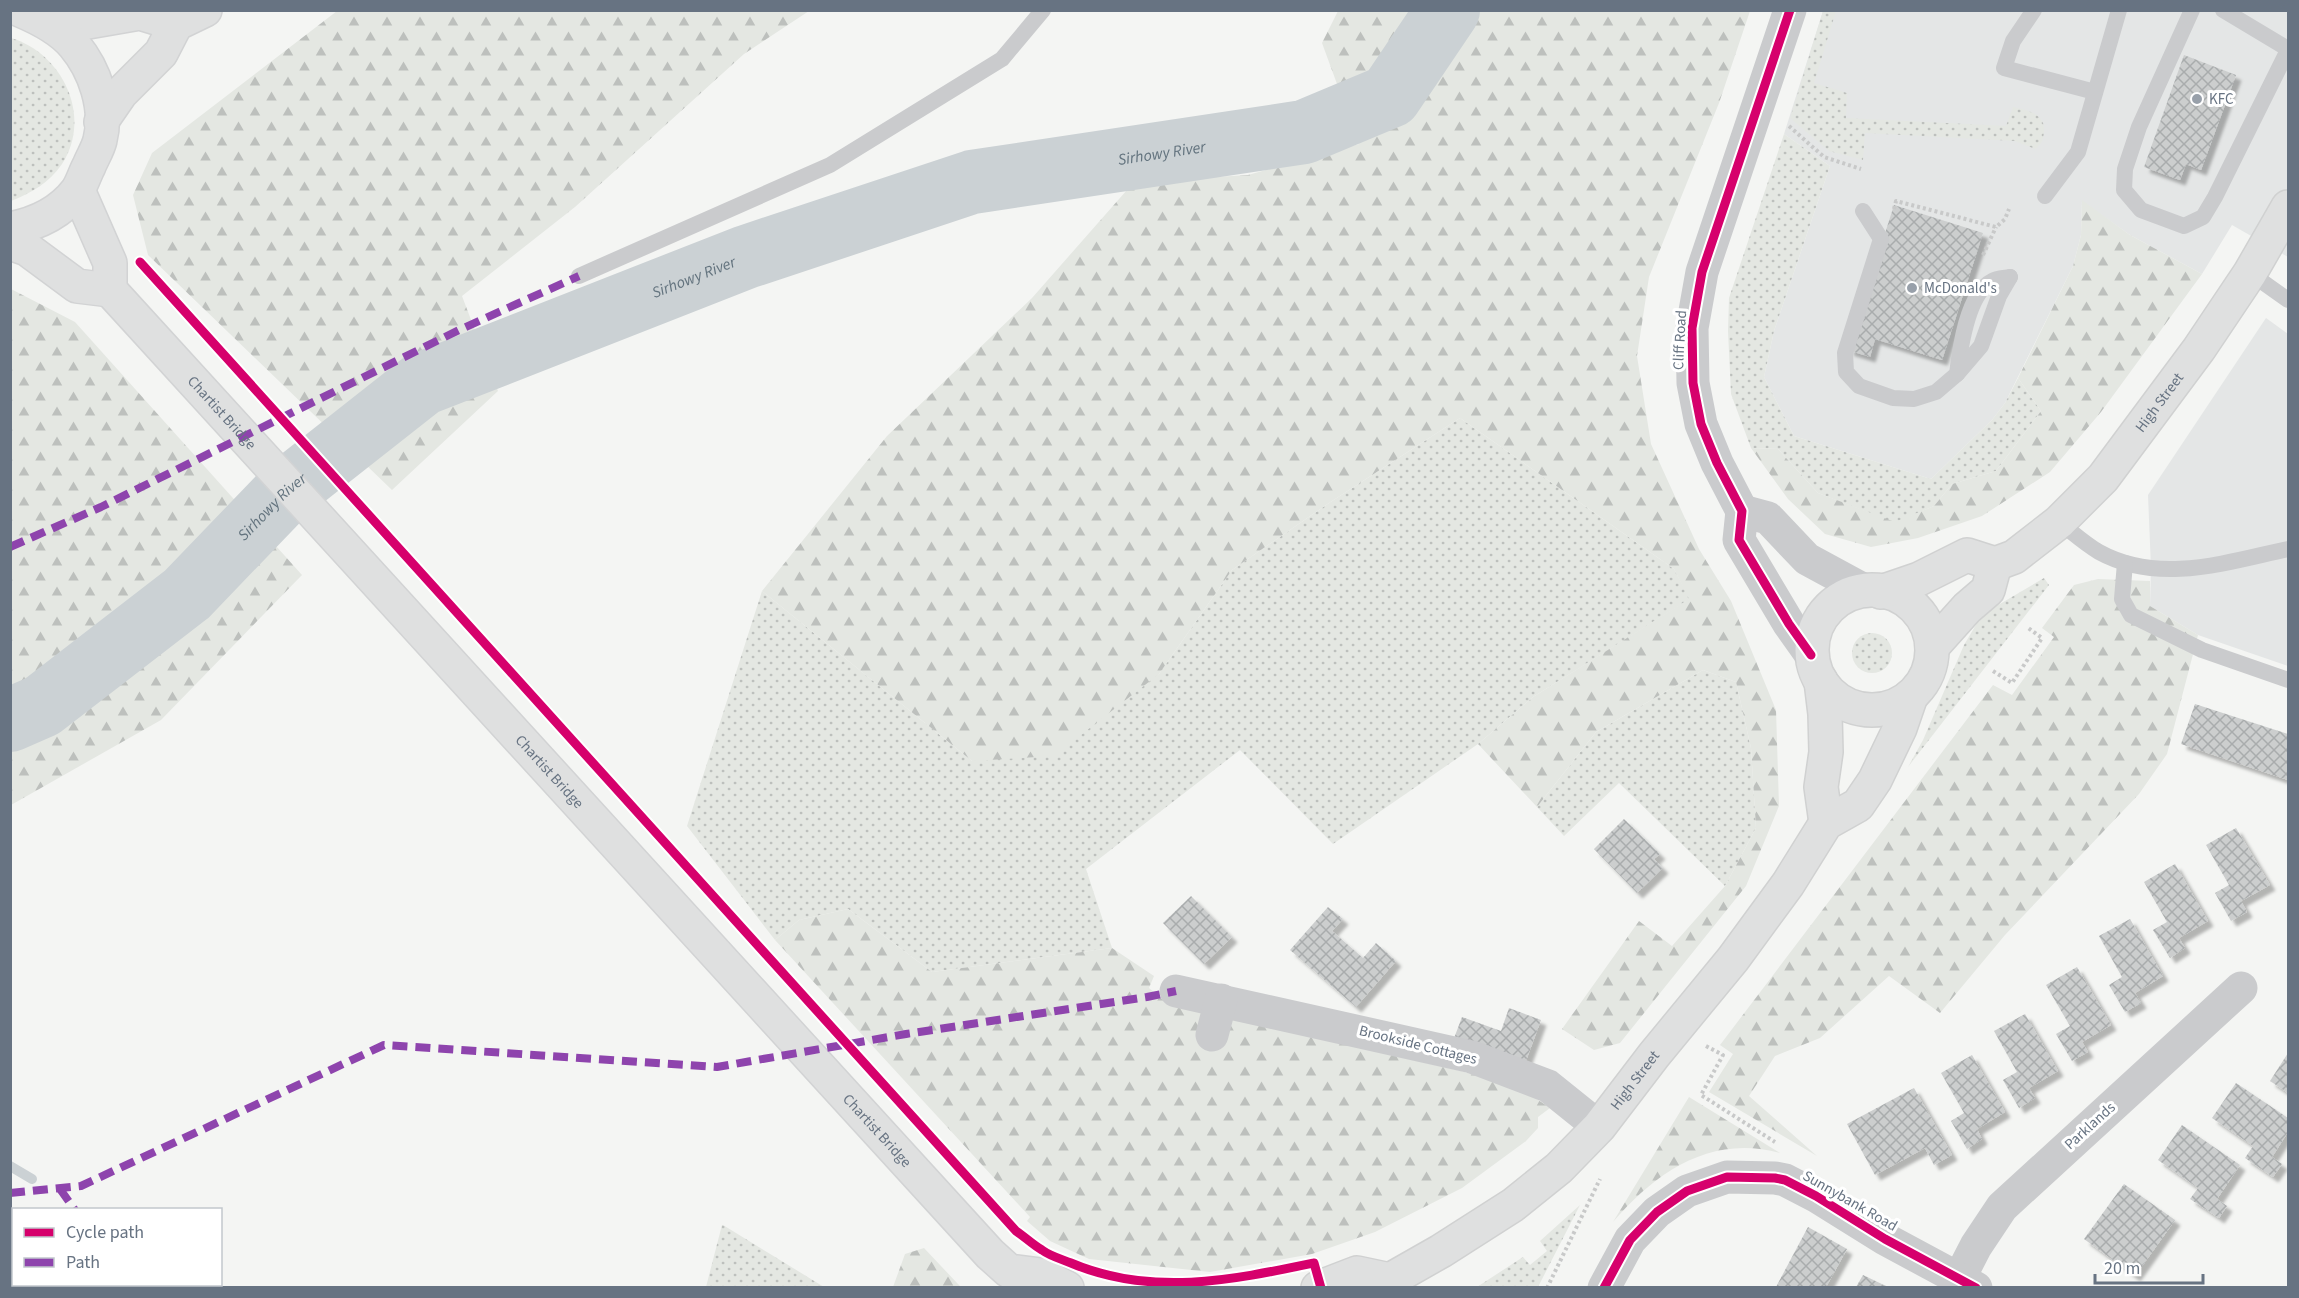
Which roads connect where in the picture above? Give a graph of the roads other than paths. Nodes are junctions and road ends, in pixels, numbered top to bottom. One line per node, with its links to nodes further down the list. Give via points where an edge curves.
1 (205, 10): 9 (main road)
2 (1043, 10): 20 (lane, via 1002,59 830,165)
3 (1790, 10): 24 (street, Cliff Road, via 1702,272 1692,328 1693,383 1701,424)
4 (2034, 10): 11 (lane, via 2013,41 2004,68)
5 (2119, 10): 11 (lane)
6 (2192, 10): 10 (lane, via 2139,127 2125,169 2124,190 2141,210 2184,226 2203,217)
7 (2223, 10): 10 (lane)
8 (32, 15): 9 (main road, via 88,22 140,13); 12 (main road, via 74,44 93,74 101,102)
9 (176, 24): 12 (main road, via 161,53 121,93)
10 (2288, 50)
11 (2095, 92): 14 (lane, via 2078,152)
12 (101, 122): 13 (main road, via 100,140)
13 (78, 190): 17 (main road, via 56,211 27,226); 22 (main road, via 110,263)
14 (2044, 196)
15 (2289, 207): 19 (main road, High Street)
16 (1863, 212): 21 (lane, via 1881,239 1845,353 1846,372 1859,386 1893,398 1914,399 1936,392 1981,345)
17 (10, 229)
18 (10, 243): 22 (main road, via 27,249 77,286)
19 (2250, 273): 23 (lane); 25 (main road, High Street, via 2103,478)
20 (579, 276)
21 (2010, 277)
22 (110, 290): 40 (main road, Chartist Bridge)
23 (2289, 300)
24 (1742, 511): 29 (street, via 1768,518 1807,559); 31 (street, via 1739,540)
25 (2059, 522): 27 (lane, via 2099,552); 28 (main road, High Street, via 2014,557)
26 (2289, 549): 27 (lane, via 2177,571)
27 (2125, 563): 32 (lane, via 2122,599 2131,615 2202,650)
28 (1995, 564): 29 (main road, via 1967,555 1919,579); 30 (main road, via 1988,590)
29 (1873, 591): 30 (main road, via 1904,599 1919,613); 31 (main road, via 1851,593 1822,615 1814,634)
30 (1932, 647): 33 (main road, via 1924,680)
31 (1816, 668): 33 (main road, via 1829,692 1860,709 1897,705); 34 (main road, via 1825,714 1826,752 1821,787)
32 (2289, 680)
33 (1911, 696): 34 (main road, High Street, via 1875,780 1857,805)
34 (1826, 823): 39 (main road, High Street, via 1788,884 1733,959)
35 (2241, 988): 41 (street, Parklands, via 2002,1207 1976,1246)
36 (1176, 991): 37 (street, Brookside Cottages)
37 (1221, 1000): 38 (street); 39 (street, Brookside Cottages, via 1472,1057 1548,1086)
38 (1212, 1035)
39 (1599, 1127): 42 (main road, High Street, via 1559,1168 1513,1205)
40 (1003, 1271): 43 (main road, via 1041,1275)
41 (1967, 1283): 45 (street, Sunnybank Road, via 1785,1180 1727,1177 1687,1191 1657,1212 1630,1240)
42 (1388, 1284): 44 (main road, High Street, via 1357,1273)
43 (1067, 1287)
44 (1318, 1287)
45 (1604, 1287)

